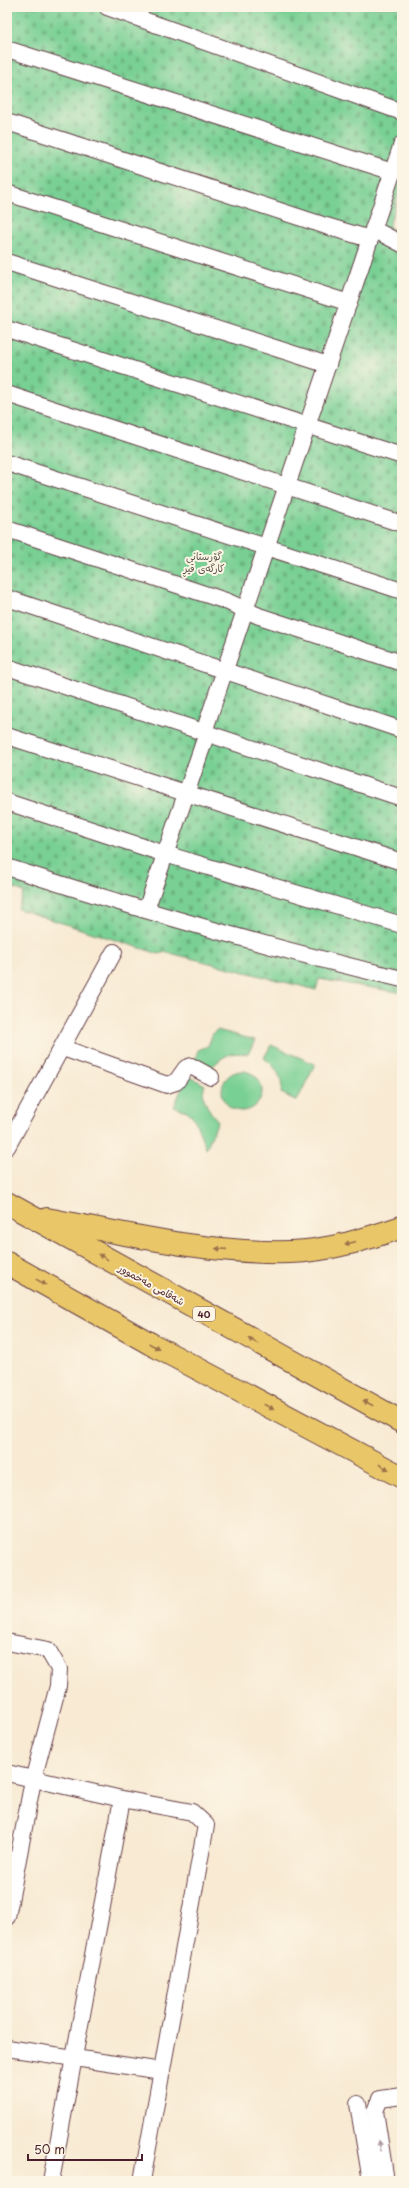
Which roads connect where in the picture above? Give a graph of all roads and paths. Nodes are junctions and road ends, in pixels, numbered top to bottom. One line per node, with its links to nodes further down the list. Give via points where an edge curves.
1 (107, 7): 3 (street)
2 (7, 49): 6 (street)
3 (402, 112)
4 (7, 122): 8 (street, via 304,219)
5 (402, 144): 6 (street)
6 (393, 172): 8 (street)
7 (7, 193): 11 (street)
8 (372, 234): 9 (street); 11 (street)
9 (402, 244)
10 (7, 262): 13 (street)
11 (349, 303): 13 (street)
12 (7, 329): 15 (street)
13 (328, 365): 15 (street)
14 (7, 394): 18 (street)
15 (307, 426): 16 (street); 18 (street)
16 (402, 456)
17 (7, 463): 21 (street)
18 (287, 487): 19 (street); 21 (street)
19 (402, 524)
20 (7, 529): 24 (street, via 226,601)
21 (266, 547): 22 (street); 24 (street)
22 (402, 591)
23 (7, 598): 27 (street)
24 (245, 610): 25 (street); 27 (street)
25 (402, 663)
26 (7, 667): 29 (street)
27 (225, 670): 28 (street); 29 (street)
28 (402, 730)
29 (206, 732): 31 (street); 32 (street)
30 (7, 736): 31 (street)
31 (186, 794): 34 (street); 35 (street)
32 (402, 798)
33 (7, 802): 34 (street)
34 (165, 854): 37 (street); 38 (street)
35 (402, 862)
36 (7, 867): 37 (street)
37 (146, 910): 40 (street, via 314,958)
38 (402, 925)
39 (114, 952): 41 (street)
40 (402, 978)
41 (63, 1048): 42 (street, via 167,1085 176,1082 186,1068 191,1066); 43 (street)
42 (211, 1076)
43 (7, 1147)
44 (7, 1203): 45 (highway, شەقامی مەخموور / 40)
45 (29, 1216): 46 (highway, one-way to 45, via 328,1248 290,1252 248,1251 204,1248); 48 (highway, شەقامی مەخموور / 40, one-way to 45)
46 (397, 1227)
47 (7, 1263): 49 (highway, one-way to 49, via 151,1344)
48 (402, 1422)
49 (402, 1477)
50 (7, 1642): 52 (street, via 48,1650 59,1669 58,1686)
51 (7, 1773): 52 (street)
52 (33, 1780): 53 (street); 54 (street)
53 (122, 1799): 56 (street); 57 (street, via 192,1812 206,1825)
54 (7, 1917)
55 (7, 2048): 56 (street)
56 (74, 2058): 57 (street); 60 (street)
57 (162, 2071): 61 (street)
58 (402, 2096): 63 (street, one-way to 58, via 375,2111 380,2099)
59 (358, 2104): 62 (street)
60 (51, 2181)
61 (142, 2181)
62 (371, 2181)
63 (386, 2181)

